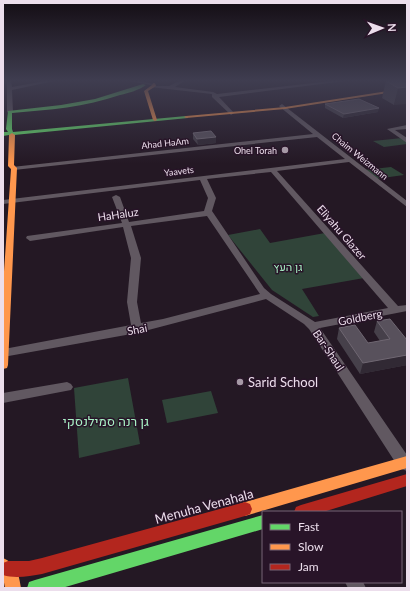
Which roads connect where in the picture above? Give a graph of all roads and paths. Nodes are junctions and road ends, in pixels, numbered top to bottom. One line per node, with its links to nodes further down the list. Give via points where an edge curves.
1 (10, 109): 7 (street)
2 (40, 109): 7 (street)
3 (154, 109): 9 (street)
4 (227, 109): 8 (street)
5 (270, 109): 8 (street)
6 (285, 109): 12 (street, Chaim Weizmann)
7 (10, 112): 11 (street)
8 (231, 113): 9 (street)
9 (155, 120): 11 (street)
10 (407, 127): 13 (street, via 390,129)
11 (11, 133): 15 (street, via 11,166)
12 (319, 135): 14 (street, Chaim Weizmann); 15 (street, Ahad HaAm)
13 (407, 141)
14 (350, 160): 16 (street, Yaavets); 20 (street, Chaim Weizmann)
15 (14, 168): 19 (street)
16 (272, 169): 17 (street, Yaavets); 27 (street, Eliyahu Glazer)
17 (202, 178): 19 (street, Yaavets); 21 (street, via 211,194)
18 (116, 197): 22 (street)
19 (7, 201): 24 (street)
20 (407, 205)
21 (209, 213): 22 (street, HaHaluz); 25 (street, Bar-Shaul, via 253,280)
22 (127, 224): 23 (street, HaHaluz); 29 (street, via 136,258 132,302)
23 (30, 238)
24 (6, 280): 30 (street)
25 (267, 296): 28 (street, Bar-Shaul); 29 (street, Shai)
26 (407, 308): 27 (street, Goldberg)
27 (395, 310): 28 (street, Goldberg)
28 (313, 326): 34 (street, Bar-Shaul)
29 (137, 329): 30 (street, Shai)
30 (4, 353): 31 (street)
31 (3, 365)
32 (67, 387): 33 (street)
33 (3, 398)
34 (406, 463): 36 (street, Menuha Venahala)
35 (407, 480): 37 (street)
36 (310, 491): 37 (street); 39 (street, Menuha Venahala, via 42,566 29,569)
37 (319, 510)
38 (262, 522): 41 (street)
39 (5, 568): 40 (street, via 11,574)
40 (13, 588)
41 (35, 588)

